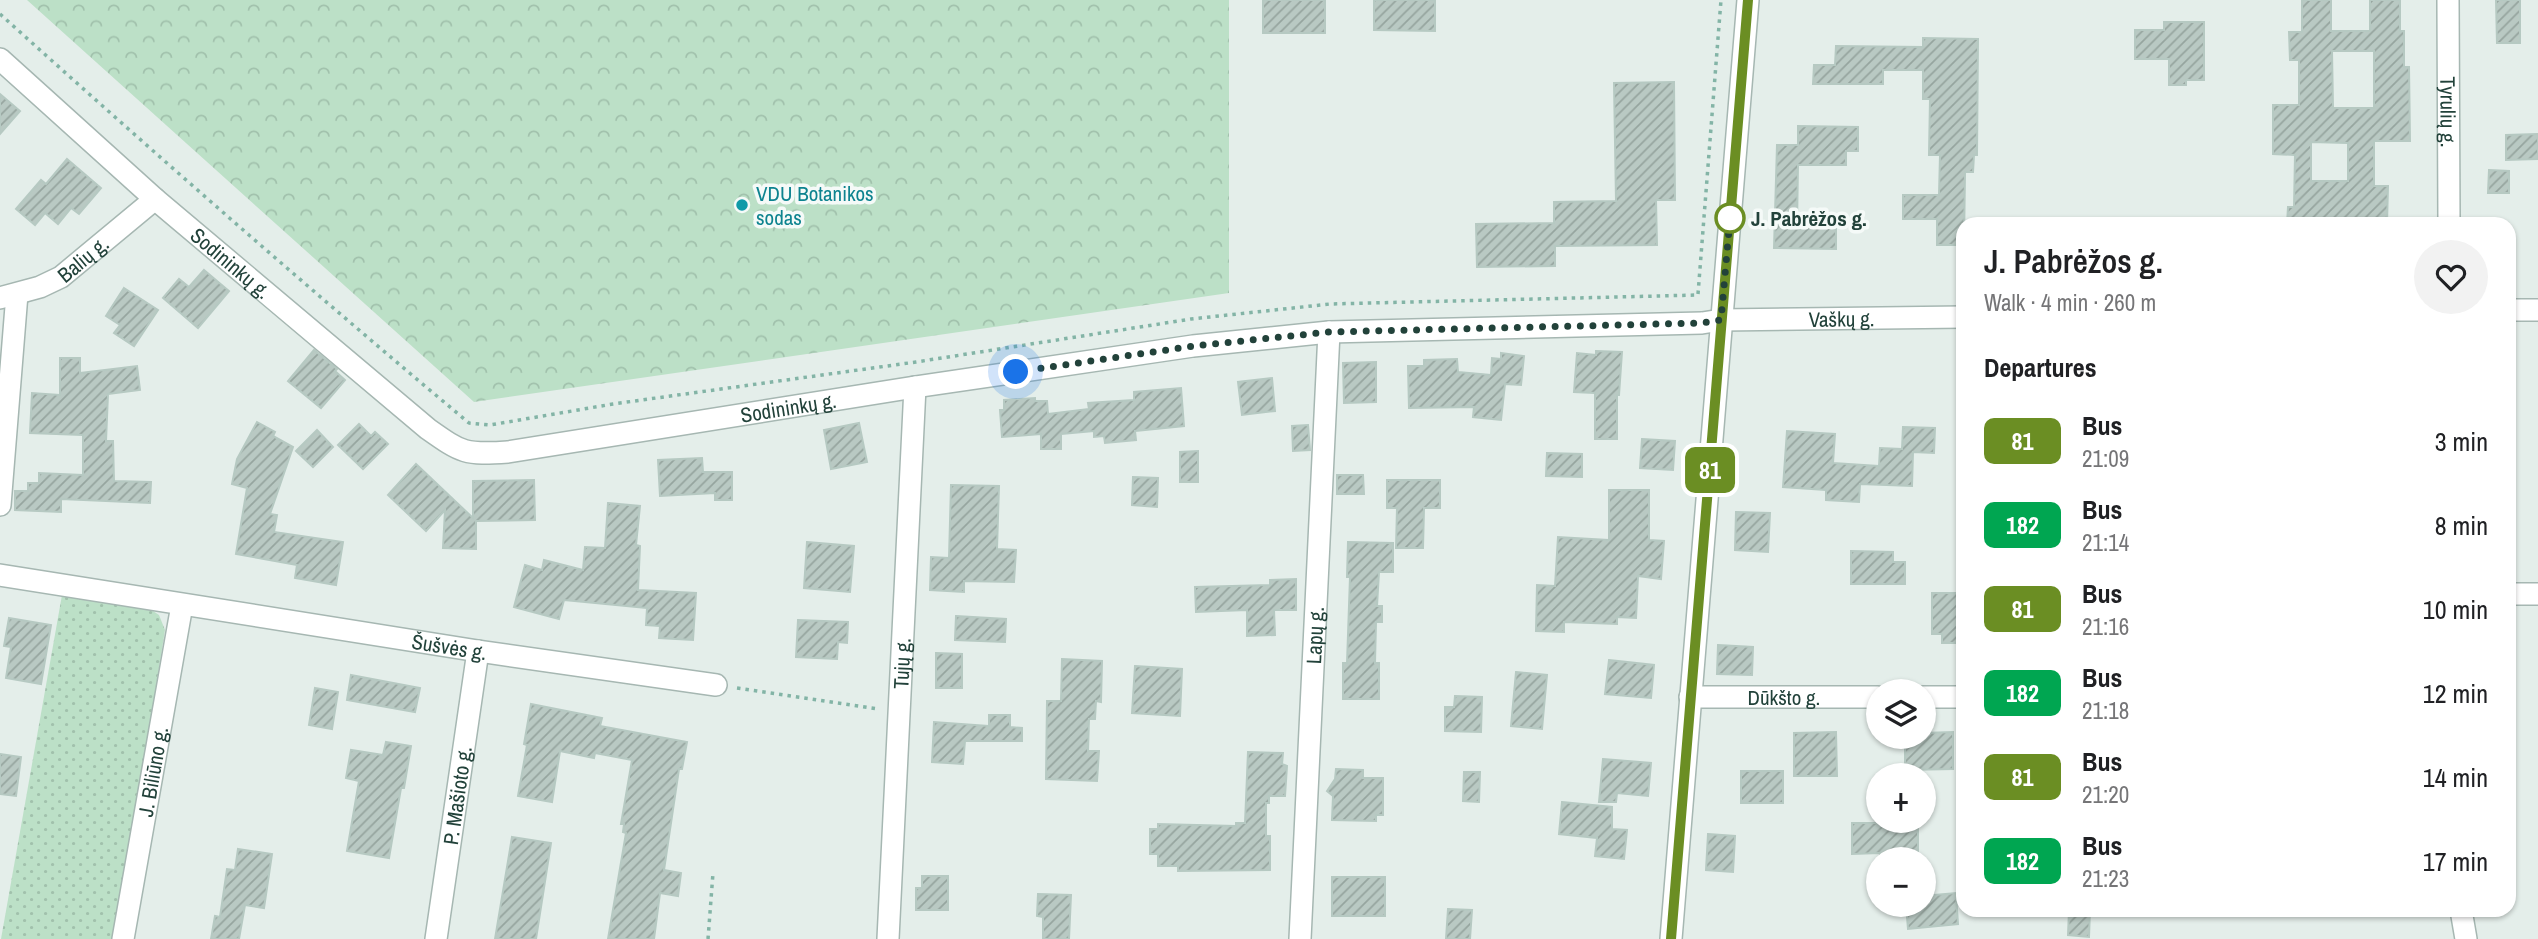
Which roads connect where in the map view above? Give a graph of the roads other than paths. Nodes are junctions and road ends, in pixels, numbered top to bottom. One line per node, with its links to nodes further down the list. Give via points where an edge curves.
1 (1748, 0): 10 (street)
2 (2448, 0): 5 (street, Tyrulių g.)
3 (0, 59): 4 (street, Sodininkų g.)
4 (155, 199): 6 (street, Balių g., via 61,277); 12 (street, Sodininkų g., via 428,429 459,450 508,452)
5 (2449, 217)
6 (8, 296): 13 (street)
7 (2516, 310): 8 (street)
8 (2538, 310)
9 (1956, 317): 10 (street, Vaškų g.)
10 (1711, 321): 11 (street, Sodininkų g.); 20 (street)
11 (1329, 332): 12 (street, Sodininkų g., via 1194,346); 28 (street, Lapų g.)
12 (915, 387): 27 (street, Tujų g.)
13 (0, 505)
14 (0, 575): 17 (street, Šušvės g.)
15 (2516, 594): 16 (street)
16 (2538, 594)
17 (182, 605): 18 (street, Šušvės g.); 25 (street, J. Biliūno g.)
18 (478, 651): 19 (street, Šušvės g.); 26 (street, P. Mašioto g.)
19 (716, 685)
20 (1690, 696): 21 (street, Dūkšto g.); 29 (street)
21 (1866, 696)
22 (1936, 696): 23 (street)
23 (1956, 696)
24 (2461, 917): 30 (street)
25 (123, 939)
26 (436, 939)
27 (888, 939)
28 (1300, 939)
29 (1671, 939)
30 (2466, 939)

